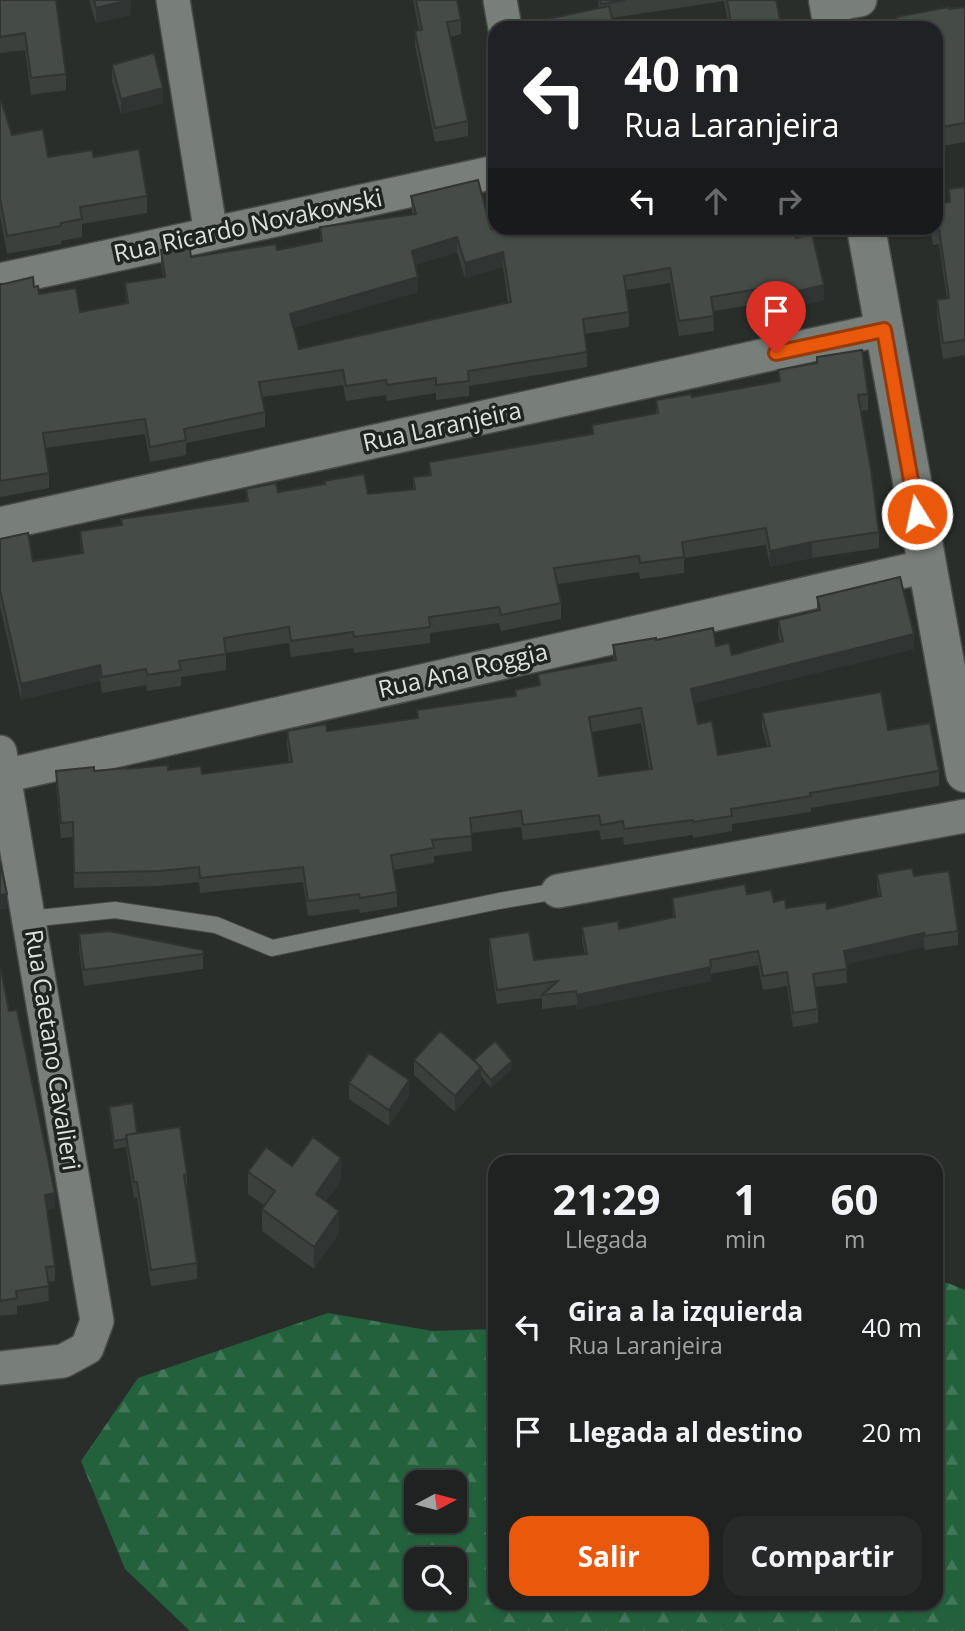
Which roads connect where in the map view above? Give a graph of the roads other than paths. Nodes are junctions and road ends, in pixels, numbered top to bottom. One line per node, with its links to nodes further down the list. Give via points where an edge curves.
1 (173, 0): 5 (street)
2 (500, 0): 3 (street)
3 (504, 21)
4 (488, 174): 5 (street, Rua Ricardo Novakowski)
5 (211, 234): 7 (street, Rua Ricardo Novakowski)
6 (867, 235): 8 (street)
7 (0, 280)
8 (884, 330): 9 (street, Rua Laranjeira); 10 (street)
9 (0, 524)
10 (927, 566): 11 (street, Rua Ana Roggia); 12 (street)
11 (1, 768): 15 (street, Rua Caetano Cavalieri)
12 (965, 773)
13 (965, 816): 14 (street)
14 (558, 891): 15 (lane, via 272,948 216,925 115,909)
15 (30, 919): 16 (street, Rua Caetano Cavalieri, via 97,1321 87,1348 63,1361)
16 (0, 1367)

